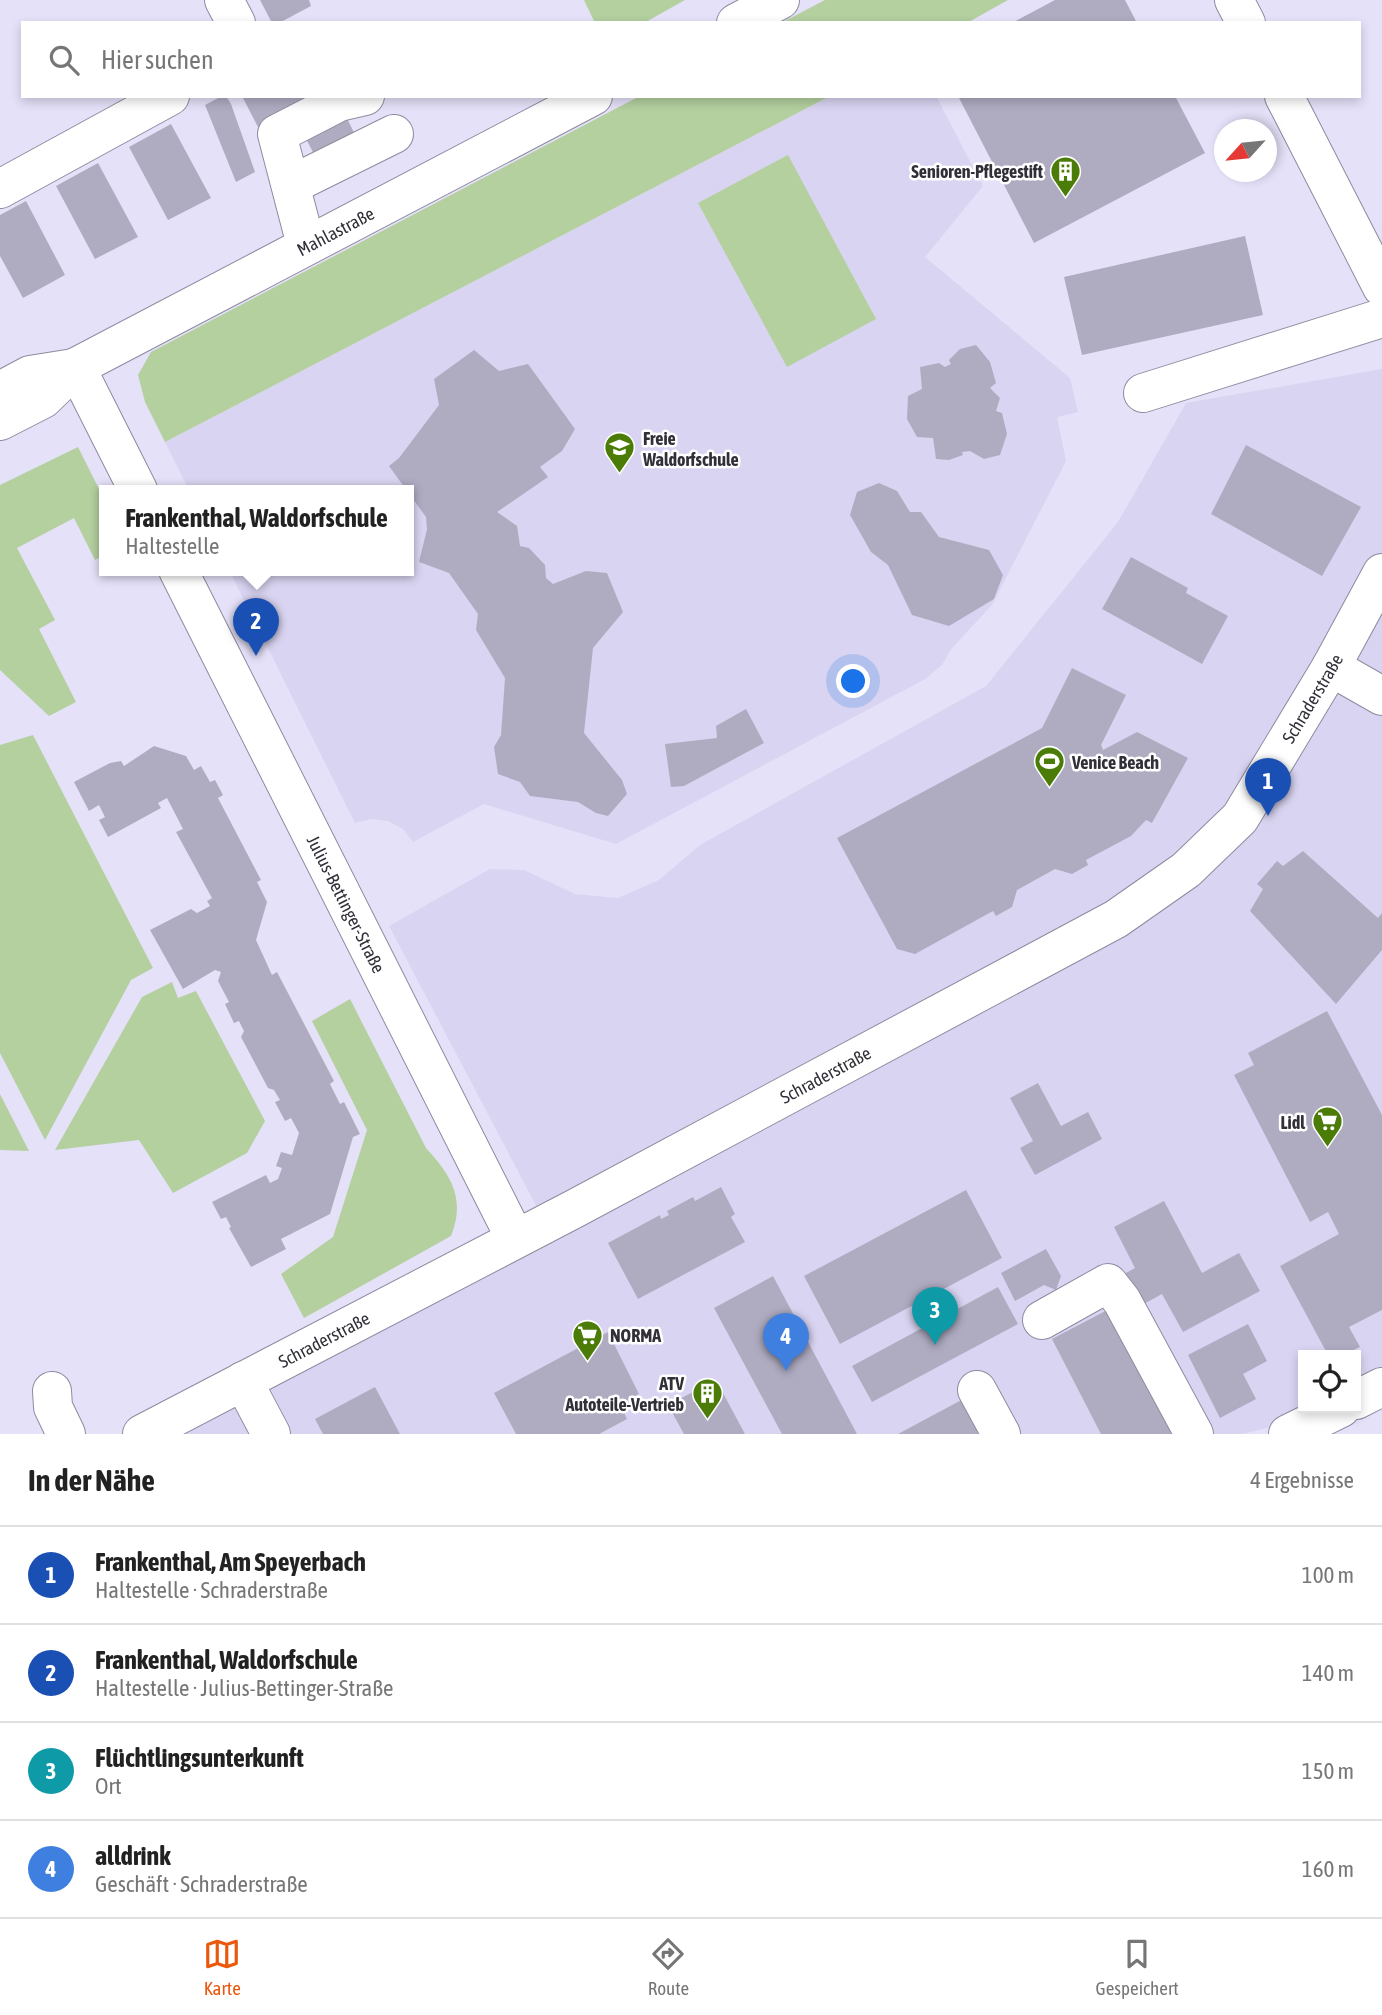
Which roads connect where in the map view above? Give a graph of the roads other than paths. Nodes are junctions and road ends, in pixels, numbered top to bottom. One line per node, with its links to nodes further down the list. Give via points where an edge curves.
1 (224, 0): 4 (street)
2 (780, 0): 5 (street)
3 (1234, 0): 6 (street)
4 (235, 21)
5 (740, 21)
6 (1245, 21)
7 (162, 98): 10 (street)
8 (589, 98): 13 (street, Mahlastraße)
9 (1285, 98): 16 (street)
10 (128, 106): 14 (street)
11 (379, 109): 12 (street); 12 (street, via 338,102 277,134); 13 (street)
12 (287, 172): 15 (street)
13 (421, 186): 15 (street, Mahlastraße)
14 (0, 189)
15 (306, 245): 18 (street, Mahlastraße)
16 (1382, 287)
17 (1382, 318): 20 (street)
18 (76, 367): 19 (street, Mahlastraße, via 30,375); 21 (street, Mahlastraße, via 43,399); 22 (street)
19 (0, 391)
20 (1143, 393)
21 (0, 421)
22 (135, 485)
23 (1382, 573): 25 (street, Schraderstraße)
24 (181, 576): 27 (street, Julius-Bettinger-Straße)
25 (1331, 667): 26 (street); 27 (street, Schraderstraße, via 1240,818 1186,870 1156,891 1084,936)
26 (1382, 696)
27 (515, 1238): 29 (street, Schraderstraße)
28 (1042, 1320): 39 (street, via 1108,1283)
29 (243, 1381): 36 (street, Schraderstraße); 37 (street)
30 (1382, 1387): 33 (street)
31 (977, 1390): 38 (street)
32 (52, 1391): 35 (street, via 53,1407)
33 (1361, 1398)
34 (1331, 1413): 40 (street)
35 (66, 1434)
36 (142, 1434)
37 (271, 1434)
38 (1000, 1434)
39 (1194, 1434)
40 (1288, 1434)

